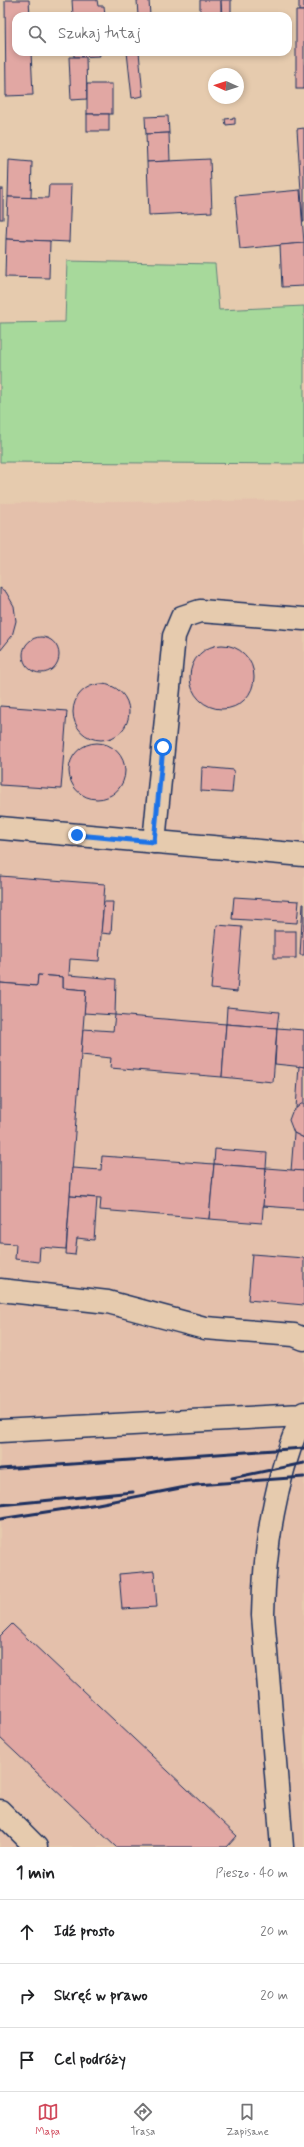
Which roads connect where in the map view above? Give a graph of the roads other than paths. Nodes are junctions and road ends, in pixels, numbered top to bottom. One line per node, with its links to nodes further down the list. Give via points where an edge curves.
1 (304, 619): 3 (lane, via 200,611 182,617 174,636)
2 (0, 828): 3 (lane)
3 (154, 842): 4 (lane)
4 (304, 854)
5 (0, 1290): 6 (lane, via 108,1302 205,1328 294,1335)
6 (304, 1339)
7 (303, 1414): 8 (lane); 11 (lane, via 288,1449 281,1478 264,1581 263,1615)
8 (0, 1431)
9 (0, 1811): 10 (lane)
10 (36, 1847)
11 (282, 1847)

